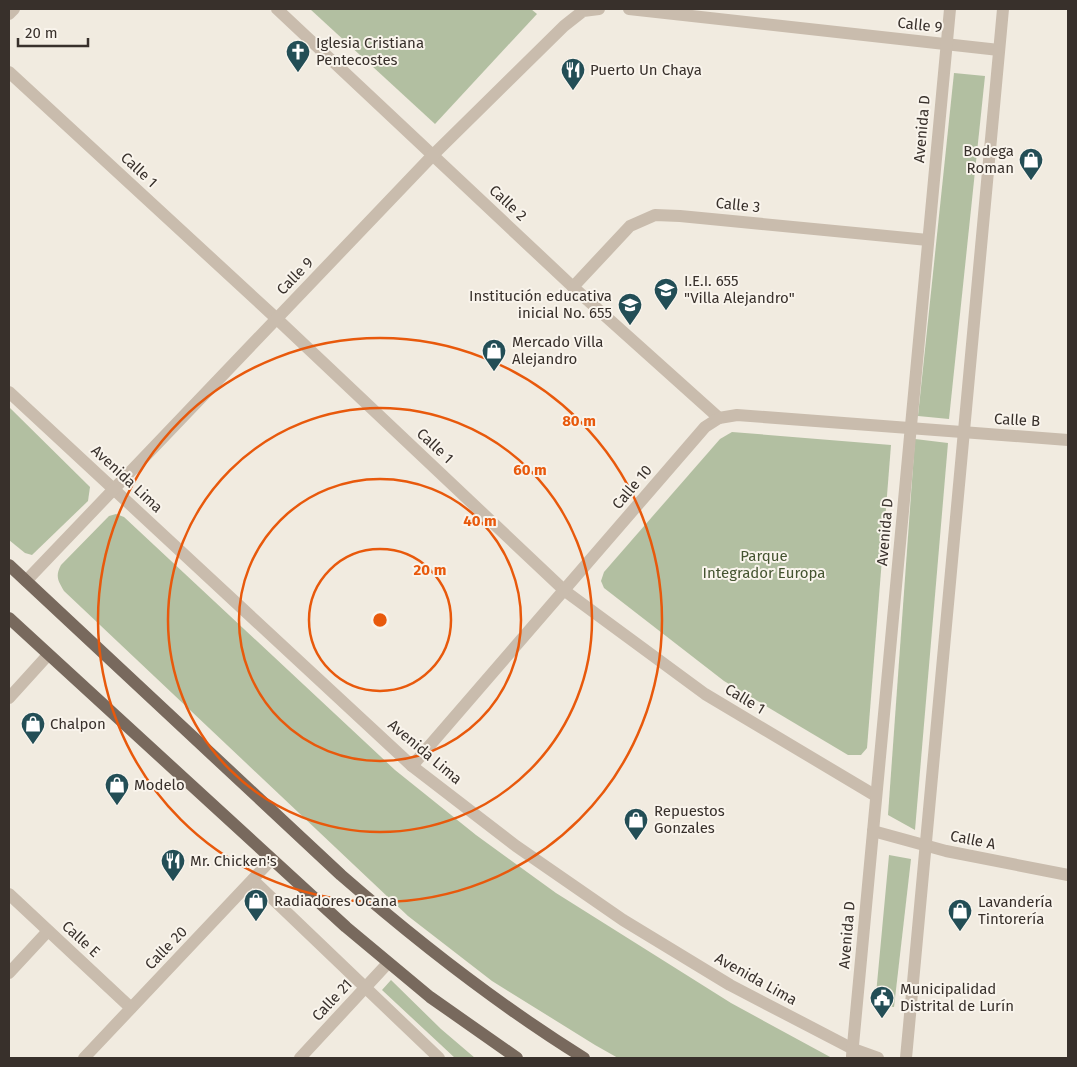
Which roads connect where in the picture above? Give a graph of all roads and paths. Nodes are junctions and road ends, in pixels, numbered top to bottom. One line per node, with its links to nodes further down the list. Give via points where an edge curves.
1 (14, 9): 8 (street)
2 (277, 9): 12 (street, Calle 2)
3 (600, 9): 7 (street, Calle 9)
4 (629, 9): 9 (street, Calle 9)
5 (950, 9): 9 (street, Avenida D)
6 (1003, 9): 10 (street)
7 (582, 10): 12 (street, Calle 9)
8 (9, 14)
9 (946, 44): 10 (street, Calle 9); 13 (street, Avenida D)
10 (999, 50): 19 (street)
11 (9, 72): 15 (street, Calle 1)
12 (433, 155): 14 (street, Calle 2); 15 (street, Calle 9)
13 (928, 240): 14 (street, Calle 3, via 655,215 630,226); 18 (street, Avenida D)
14 (573, 287): 17 (street, Calle 2)
15 (277, 319): 21 (street, Calle 9); 24 (street, Calle 1)
16 (9, 392): 21 (street, Avenida Lima)
17 (719, 418): 18 (street, via 737,415); 24 (street, Calle 10, via 705,427)
18 (910, 428): 19 (street); 29 (street, Avenida D)
19 (964, 433): 20 (street, Calle B); 31 (street)
20 (1068, 440)
21 (114, 490): 23 (street, Calle 9); 28 (street, Avenida Lima)
22 (9, 565): 23 (main road)
23 (26, 581): 46 (main road, via 393,920 486,994)
24 (565, 591): 28 (street, Calle 10); 29 (street, Calle 1, via 705,694)
25 (9, 618): 26 (main road)
26 (48, 655): 27 (street); 32 (main road)
27 (9, 698)
28 (412, 766): 41 (street, Avenida Lima, via 516,846 623,920)
29 (876, 796): 30 (street, Avenida D)
30 (873, 832): 31 (street, Calle A); 41 (street, Avenida D)
31 (926, 845): 33 (street, Calle A); 48 (street)
32 (271, 860): 34 (street, Calle 20); 37 (main road)
33 (1068, 875)
34 (253, 880): 39 (street); 40 (street, Calle 20)
35 (9, 894): 36 (street, Calle E)
36 (48, 931): 38 (street); 40 (street, Calle E)
37 (388, 963): 39 (street, Calle 21); 45 (main road, via 472,1029)
38 (9, 973)
39 (366, 988): 43 (street, Calle 21); 44 (street)
40 (131, 1008): 42 (street, Calle 20)
41 (852, 1054): 47 (street, Avenida Lima)
42 (84, 1058)
43 (300, 1058)
44 (439, 1058)
45 (517, 1058)
46 (584, 1058)
47 (878, 1058)
48 (906, 1058)

